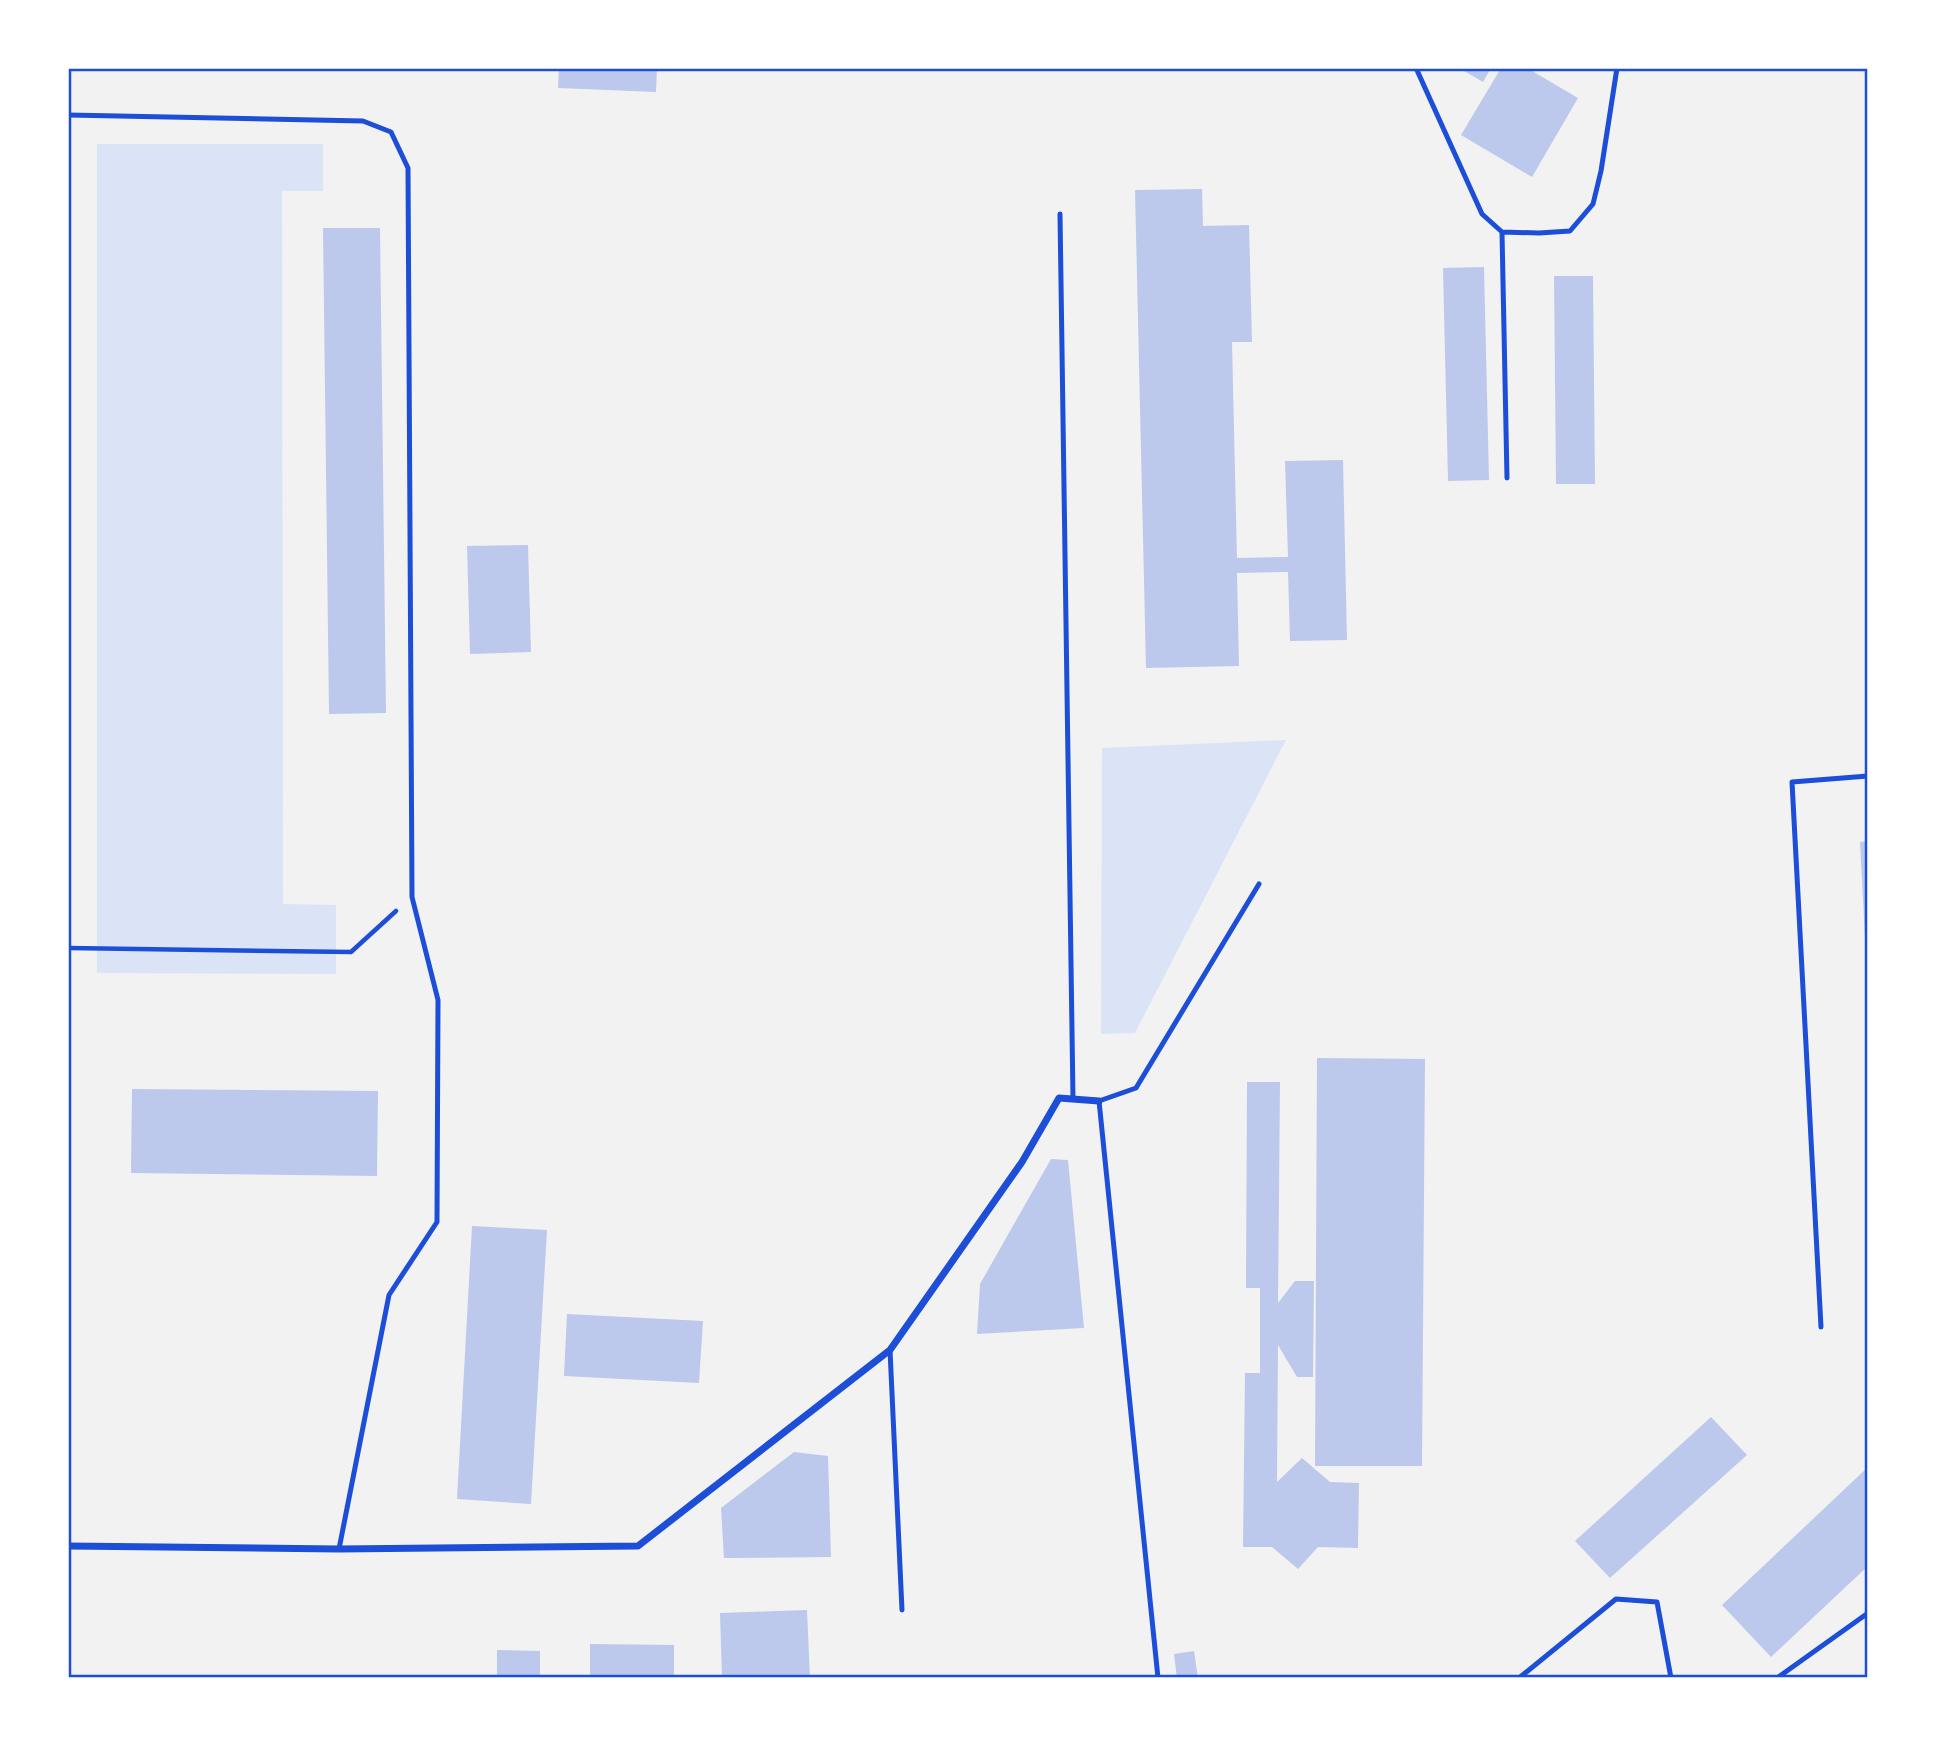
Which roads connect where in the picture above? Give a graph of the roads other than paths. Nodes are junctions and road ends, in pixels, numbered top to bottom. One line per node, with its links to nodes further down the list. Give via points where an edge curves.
1 (1416, 68): 5 (lane, via 1482,215)
2 (1617, 68): 5 (lane, via 1593,204 1570,231)
3 (68, 115): 14 (lane, via 363,121 391,132 408,167 412,897 438,1000 437,1222 390,1295)
4 (1060, 214): 9 (lane)
5 (1502, 232): 6 (lane)
6 (1507, 478)
7 (1868, 776): 11 (lane, via 1792,782)
8 (1259, 884): 10 (lane, via 1136,1088)
9 (1073, 1099): 10 (street); 12 (street, via 1059,1098 1022,1162)
10 (1100, 1101): 17 (lane)
11 (1821, 1327)
12 (890, 1350): 14 (street, via 638,1546); 15 (lane)
13 (68, 1545): 14 (street)
14 (339, 1549)
15 (902, 1610)
16 (1868, 1613): 20 (lane)
17 (1158, 1678)
18 (1520, 1678): 19 (lane, via 1616,1599 1657,1602)
19 (1671, 1678)
20 (1777, 1678)

